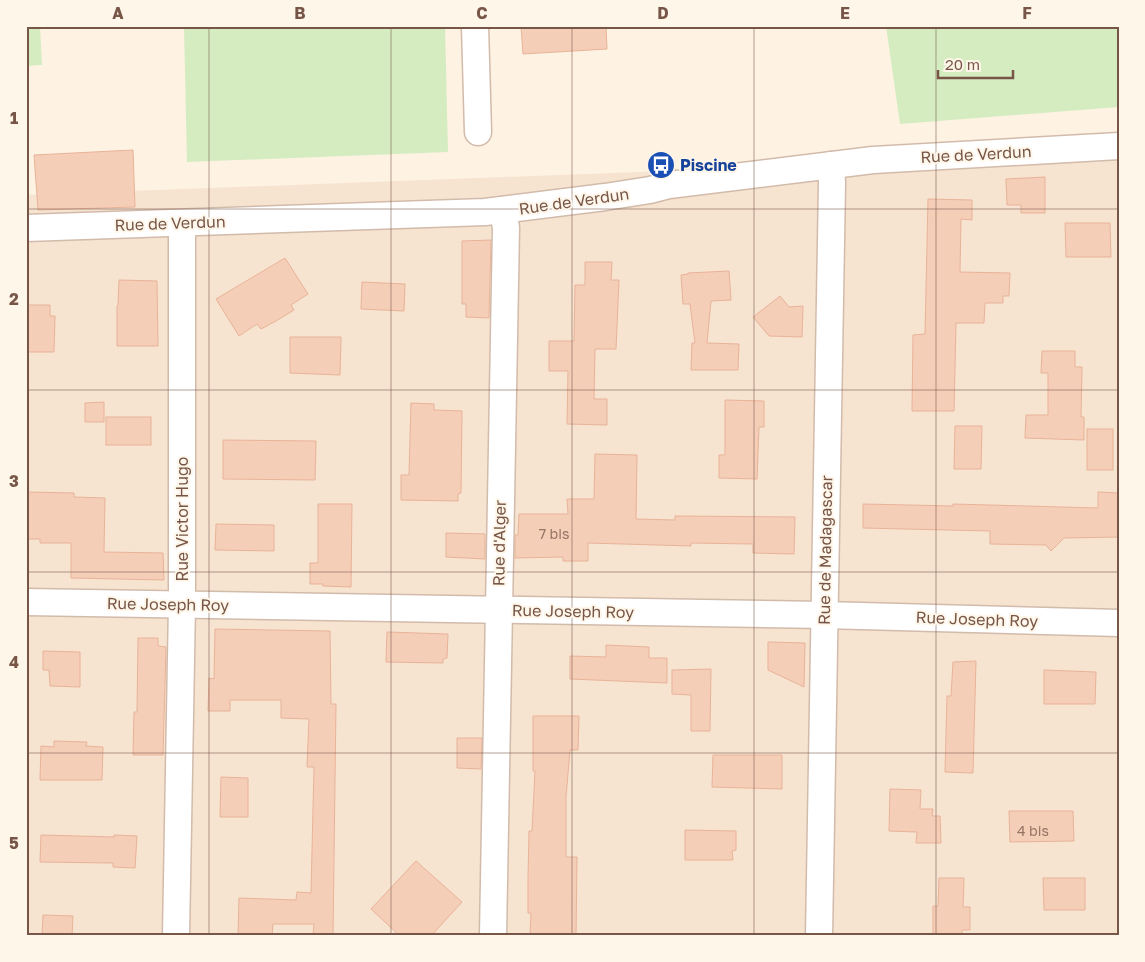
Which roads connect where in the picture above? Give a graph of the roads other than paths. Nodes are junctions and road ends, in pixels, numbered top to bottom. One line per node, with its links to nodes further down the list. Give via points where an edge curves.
1 (475, 26): 2 (street)
2 (478, 132)
3 (1119, 146): 4 (street, Rue de Verdun)
4 (831, 165): 5 (street, Rue de Verdun); 11 (street, Rue de Madagascar)
5 (503, 210): 6 (street, Rue de Verdun); 10 (street, Rue d'Alger, via 506,228)
6 (182, 223): 7 (street, Rue de Verdun); 9 (street, Rue Victor Hugo)
7 (26, 228)
8 (26, 602): 9 (street, Rue Joseph Roy)
9 (182, 604): 10 (street, Rue Joseph Roy); 13 (street, Rue Victor Hugo)
10 (498, 609): 11 (street, Rue Joseph Roy); 14 (street, Rue d'Alger)
11 (824, 615): 12 (street, Rue Joseph Roy); 15 (street, Rue de Madagascar)
12 (1119, 623)
13 (176, 936)
14 (493, 936)
15 (819, 936)

